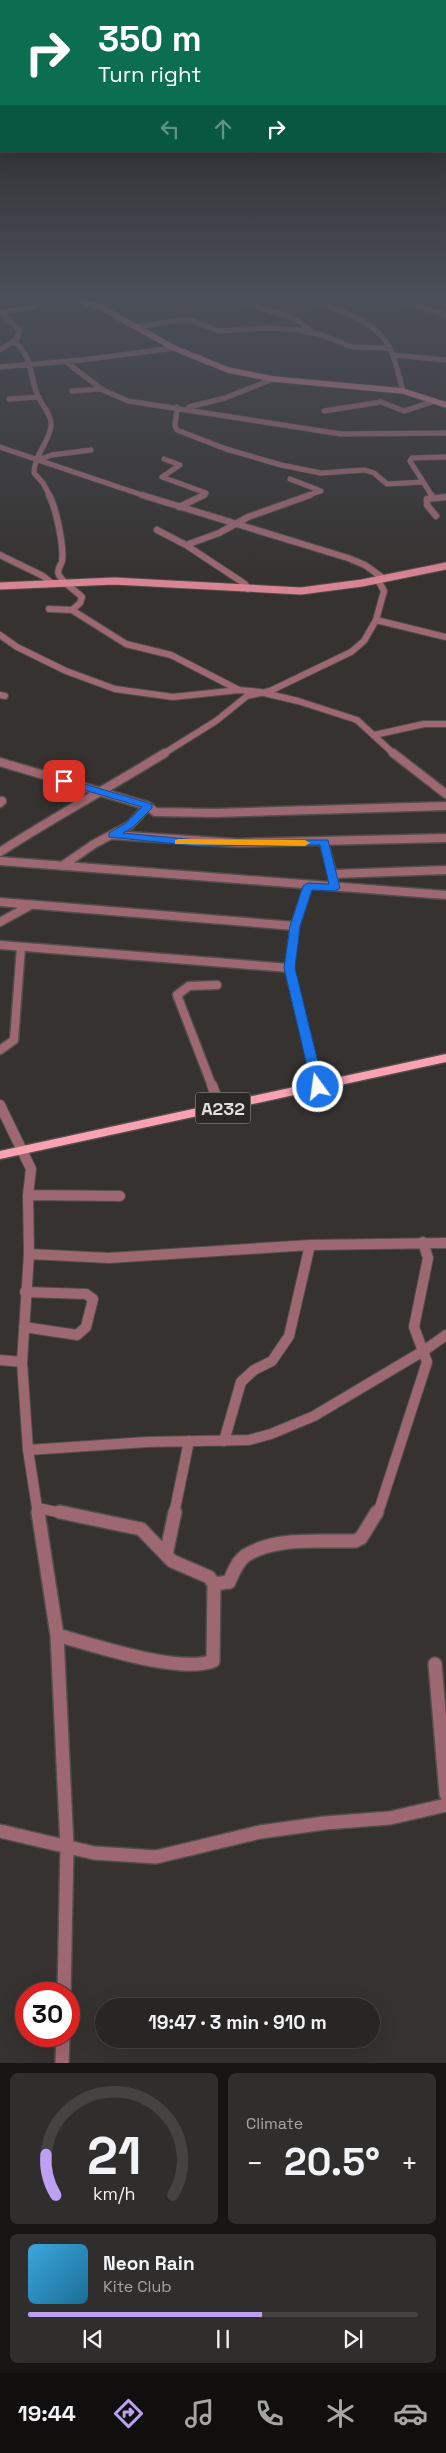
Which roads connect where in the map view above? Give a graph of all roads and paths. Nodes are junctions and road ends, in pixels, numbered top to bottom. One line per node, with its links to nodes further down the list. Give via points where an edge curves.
1 (37, 391): 5 (street)
2 (106, 391): 9 (street, via 121,399)
3 (243, 391): 10 (street)
4 (403, 391): 7 (street)
5 (39, 397): 6 (street); 16 (street, via 51,420 50,432)
6 (9, 399)
7 (435, 401): 8 (street); 11 (street, via 404,411 381,402)
8 (446, 405)
9 (177, 407): 10 (street); 19 (street, via 177,430 245,454 314,472 364,471 376,474 386,484)
10 (184, 408): 12 (street, via 341,434)
11 (324, 411)
12 (446, 433)
13 (0, 447): 16 (street)
14 (91, 450): 16 (street)
15 (446, 457): 19 (street, via 412,458 410,461)
16 (37, 460): 22 (street); 30 (street, via 34,473 43,482 53,502 62,543 62,561 58,570)
17 (164, 460): 22 (street, via 180,464 162,477 206,493)
18 (290, 479): 24 (street, via 320,492)
19 (423, 482): 21 (street)
20 (446, 497): 21 (street)
21 (433, 498): 23 (street, via 427,500 427,505)
22 (179, 508): 24 (street)
23 (436, 516)
24 (234, 524): 26 (street, via 220,533); 29 (street, via 348,558 365,565)
25 (157, 530): 26 (street)
26 (186, 544): 33 (street)
27 (0, 555): 31 (street)
28 (446, 566): 29 (street)
29 (380, 579): 33 (street, via 300,591); 36 (street, via 384,591)
30 (65, 583): 31 (street); 33 (street, via 129,582); 35 (street, via 82,597)
31 (53, 584): 32 (street)
32 (0, 586)
33 (248, 589)
34 (49, 609): 35 (street)
35 (72, 610): 39 (street, via 126,644 174,657)
36 (376, 620): 37 (street); 40 (street, via 364,641 351,652 270,691)
37 (446, 637)
38 (2, 638): 39 (street, via 79,676 130,692 179,696)
39 (239, 690): 40 (street)
40 (260, 692): 42 (street, via 357,720); 44 (street, via 246,696 216,721)
41 (446, 724): 42 (street, via 424,724)
42 (374, 735): 45 (street)
43 (0, 762): 44 (street)
44 (101, 792): 46 (street); 51 (street)
45 (446, 794)
46 (148, 806): 47 (street, via 154,812 178,813); 48 (street, via 130,825)
47 (446, 806)
48 (112, 835): 50 (street, via 197,843); 53 (street)
49 (446, 838): 50 (street)
50 (324, 842): 55 (street)
51 (0, 852)
52 (0, 861): 53 (street)
53 (62, 866): 56 (street)
54 (446, 870): 55 (street)
55 (333, 874): 57 (street)
56 (308, 886): 57 (street); 62 (street)
57 (335, 888): 58 (street)
58 (446, 895)
59 (0, 902): 60 (street)
60 (31, 905): 61 (street); 62 (street)
61 (0, 922)
62 (295, 926): 65 (street)
63 (0, 944): 64 (street)
64 (21, 947): 65 (street); 67 (street, via 14,1040)
65 (289, 968): 69 (street)
66 (217, 985): 71 (street, via 189,985 177,995)
67 (0, 1050)
68 (446, 1058): 69 (main road, A232)
69 (318, 1087): 71 (main road, A232)
70 (0, 1104): 72 (street)
71 (221, 1109): 72 (main road, A232)
72 (23, 1150): 73 (main road, A232); 74 (street, via 31,1168)
73 (0, 1155)
74 (28, 1194): 75 (street); 79 (street)
75 (120, 1196)
76 (422, 1242): 77 (street); 78 (street); 83 (street, via 428,1258 414,1327 415,1338)
77 (446, 1242)
78 (310, 1245): 79 (street, via 109,1258); 87 (street, via 289,1336 272,1361 254,1370 241,1382)
79 (29, 1254): 80 (street)
80 (25, 1292): 81 (street); 81 (street, via 86,1294 93,1299 86,1327 77,1334)
81 (24, 1327): 85 (street)
82 (446, 1335): 83 (street)
83 (424, 1350): 87 (street, via 314,1416 249,1440); 91 (street, via 427,1362 423,1378 380,1507 360,1538 258,1549 244,1557 229,1582)
84 (0, 1360): 85 (street)
85 (22, 1362): 88 (street)
86 (189, 1441): 87 (street); 88 (street); 90 (street)
87 (224, 1441)
88 (28, 1450): 89 (street)
89 (38, 1508): 90 (street, via 141,1529); 92 (street)
90 (166, 1555): 91 (street, via 209,1578)
91 (214, 1584): 92 (street, via 213,1661 210,1665 179,1663 122,1652)
92 (57, 1635): 97 (street)
93 (435, 1664): 94 (street)
94 (446, 1794)
95 (446, 1806): 97 (street, via 390,1818 260,1832 207,1842 156,1857 94,1853)
96 (0, 1831): 97 (street)
97 (67, 1847): 98 (street)
98 (64, 1982)
99 (63, 2047): 100 (street)
100 (62, 2063)

